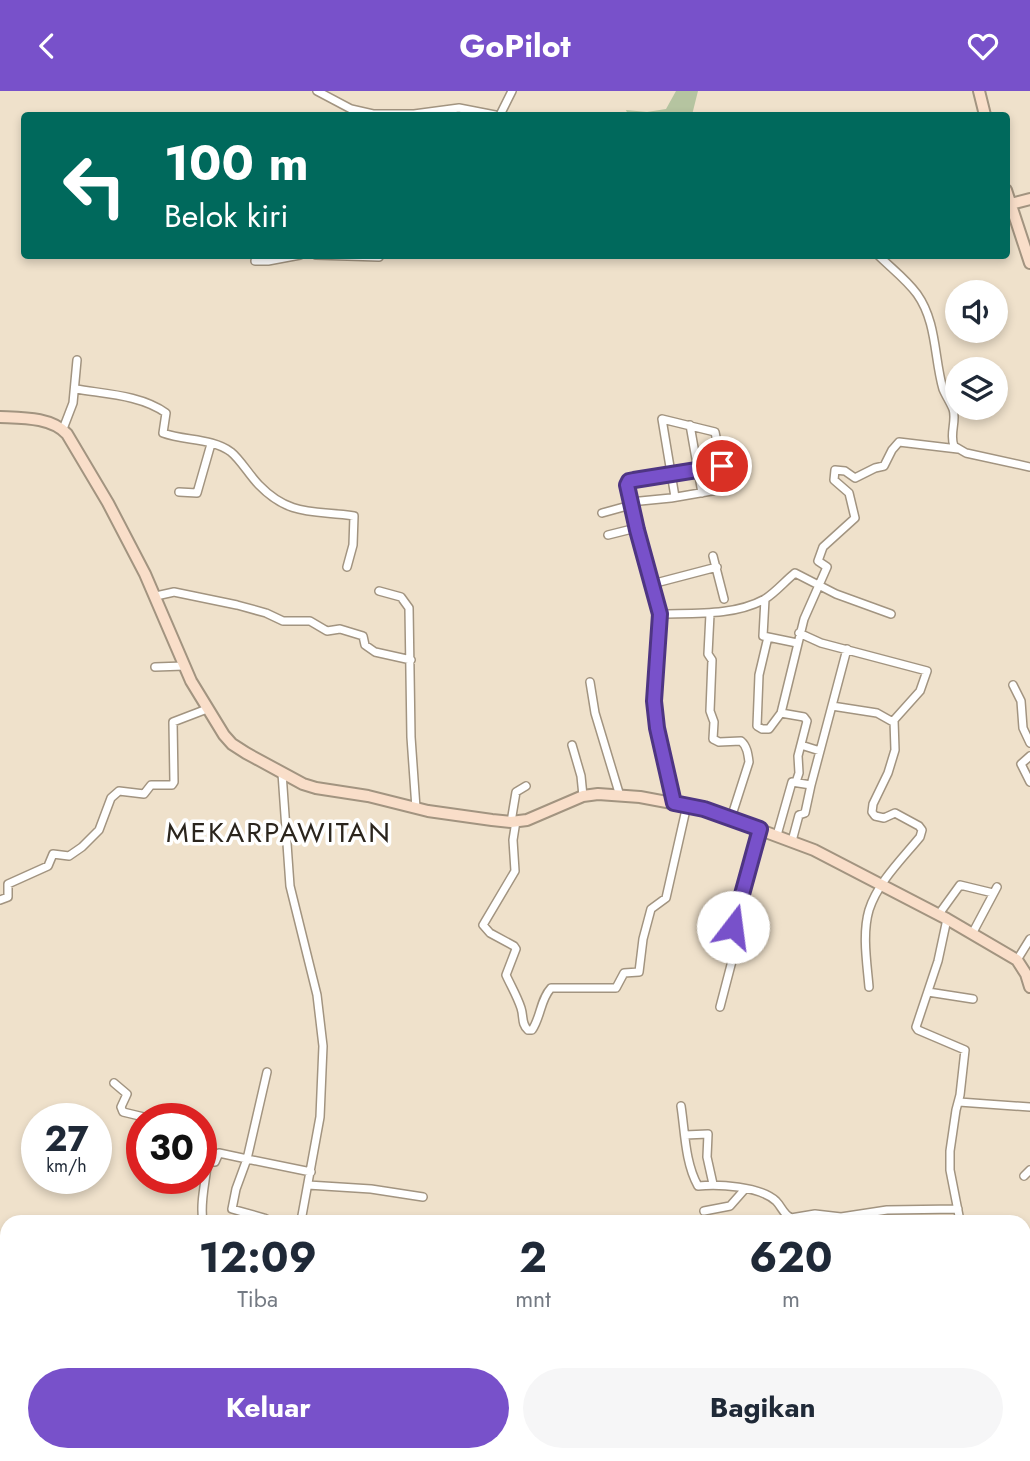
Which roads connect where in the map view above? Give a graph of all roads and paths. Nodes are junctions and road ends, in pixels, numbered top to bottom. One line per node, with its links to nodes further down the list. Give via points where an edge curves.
1 (317, 91): 4 (street, via 351,109)
2 (512, 91): 7 (street)
3 (979, 91): 8 (street)
4 (369, 112)
5 (434, 112): 6 (street, via 460,108)
6 (481, 112)
7 (499, 112)
8 (984, 112)
9 (1030, 199): 10 (street)
10 (1011, 204): 14 (street)
11 (279, 259): 13 (street)
12 (882, 259): 21 (street, via 908,283 925,309 943,388 954,412 952,441)
13 (255, 261)
14 (1030, 263)
15 (77, 360): 16 (street)
16 (76, 389): 19 (street); 20 (street, via 154,406 166,413 163,433)
17 (0, 417): 19 (street, via 39,420)
18 (690, 425): 22 (street, via 715,432); 24 (street); 25 (street, via 662,419)
19 (63, 429): 39 (street)
20 (211, 444): 26 (street, via 197,493); 34 (street, via 231,452 266,492 292,508 355,517)
21 (958, 449): 23 (street); 37 (street, via 899,442 884,466 855,478 844,470 834,474 837,485 849,493 855,518 822,548 818,561 826,568)
22 (722, 466): 24 (street); 27 (street, via 725,488)
23 (1030, 467)
24 (698, 471): 25 (street); 27 (street)
25 (671, 474): 28 (street); 29 (street, via 629,481)
26 (179, 492)
27 (702, 493): 28 (street)
28 (675, 497): 29 (street)
29 (630, 503): 30 (street); 31 (street)
30 (602, 513)
31 (636, 528): 32 (street); 36 (street)
32 (608, 535)
33 (713, 556): 35 (street)
34 (347, 567)
35 (716, 567): 36 (street); 40 (street)
36 (652, 584): 42 (street)
37 (819, 586): 41 (street, via 795,573); 44 (street); 45 (street)
38 (379, 591): 49 (street, via 408,603)
39 (156, 596): 49 (street, via 174,592 237,605 283,621 310,621 327,631 363,636 365,645 375,652); 50 (street)
40 (724, 599)
41 (765, 599): 43 (street); 46 (street, via 762,634)
42 (660, 614): 43 (street); 70 (street, via 654,701)
43 (710, 614): 73 (street, via 713,739 741,741 748,756)
44 (891, 614)
45 (799, 633): 47 (street); 48 (street)
46 (768, 637): 47 (street); 56 (street, via 759,675 757,726 769,729)
47 (797, 643): 56 (street)
48 (847, 649): 54 (street); 57 (street, via 926,669 920,691)
49 (411, 660): 72 (street)
50 (184, 666): 51 (street); 55 (street)
51 (155, 667)
52 (590, 682): 69 (street)
53 (1013, 685): 58 (street)
54 (832, 706): 57 (street, via 877,713); 61 (street)
55 (207, 709): 63 (street, via 232,744); 79 (street, via 173,722 172,785 151,785 144,794 119,791 111,798 99,831 81,848 70,855 53,854 48,866 8,884 8,897)
56 (781, 713): 60 (street, via 806,719)
57 (894, 722): 78 (street, via 895,752 872,812 884,818 895,813 919,826 922,833)
58 (1030, 743)
59 (572, 745): 68 (street)
60 (801, 745): 61 (street); 64 (street)
61 (820, 751): 66 (street)
62 (1030, 756): 65 (street, via 1021,764)
63 (282, 773): 72 (street, via 316,788); 100 (street, via 290,887 322,1022 320,1117)
64 (796, 782): 66 (street); 76 (street, via 791,783)
65 (1030, 782)
66 (811, 785): 77 (street, via 806,813 799,815)
67 (526, 786): 74 (street, via 516,792)
68 (583, 796): 69 (street); 74 (street, via 533,818)
69 (620, 796): 70 (street)
70 (674, 803): 71 (street)
71 (687, 805): 73 (street); 74 (street, via 666,898 652,908 643,936 639,972 623,974 616,988 551,988 532,1030 523,1025 523,1014 506,975 516,949 483,925 515,871)
72 (416, 808): 74 (street)
73 (731, 818): 75 (street)
74 (514, 821)
75 (760, 829): 76 (street); 88 (street, via 734,922 738,938)
76 (777, 835): 77 (street)
77 (792, 841): 78 (street)
78 (881, 884): 80 (street); 85 (street, via 867,917)
79 (0, 899)
80 (943, 916): 81 (street); 81 (street, via 960,885 995,890); 86 (street)
81 (972, 934): 83 (street)
82 (1030, 939): 83 (street)
83 (1017, 960): 84 (street)
84 (1030, 987)
85 (869, 988)
86 (928, 992): 87 (street); 91 (street, via 916,1028 965,1050)
87 (973, 999)
88 (720, 1007)
89 (267, 1072): 98 (street)
90 (114, 1083): 94 (street, via 127,1094 121,1110)
91 (959, 1102): 93 (street); 106 (street, via 950,1150)
92 (681, 1106): 95 (street)
93 (1030, 1107)
94 (126, 1112)
95 (685, 1135): 96 (street, via 708,1134); 99 (street)
96 (707, 1157): 99 (street); 101 (street)
97 (217, 1158): 98 (street, via 219,1153)
98 (247, 1159): 100 (street); 109 (street, via 232,1209)
99 (690, 1159): 101 (street, via 696,1185)
100 (311, 1172): 102 (street)
101 (713, 1184): 103 (street)
102 (308, 1185): 105 (street); 110 (street)
103 (745, 1189): 107 (street, via 730,1206); 111 (street, via 775,1200)
104 (202, 1194): 108 (street)
105 (423, 1197)
106 (958, 1209): 112 (street); 113 (street)
107 (704, 1211)
108 (202, 1215)
109 (253, 1215)
110 (302, 1215)
111 (787, 1215)
112 (854, 1215)
113 (959, 1215)

